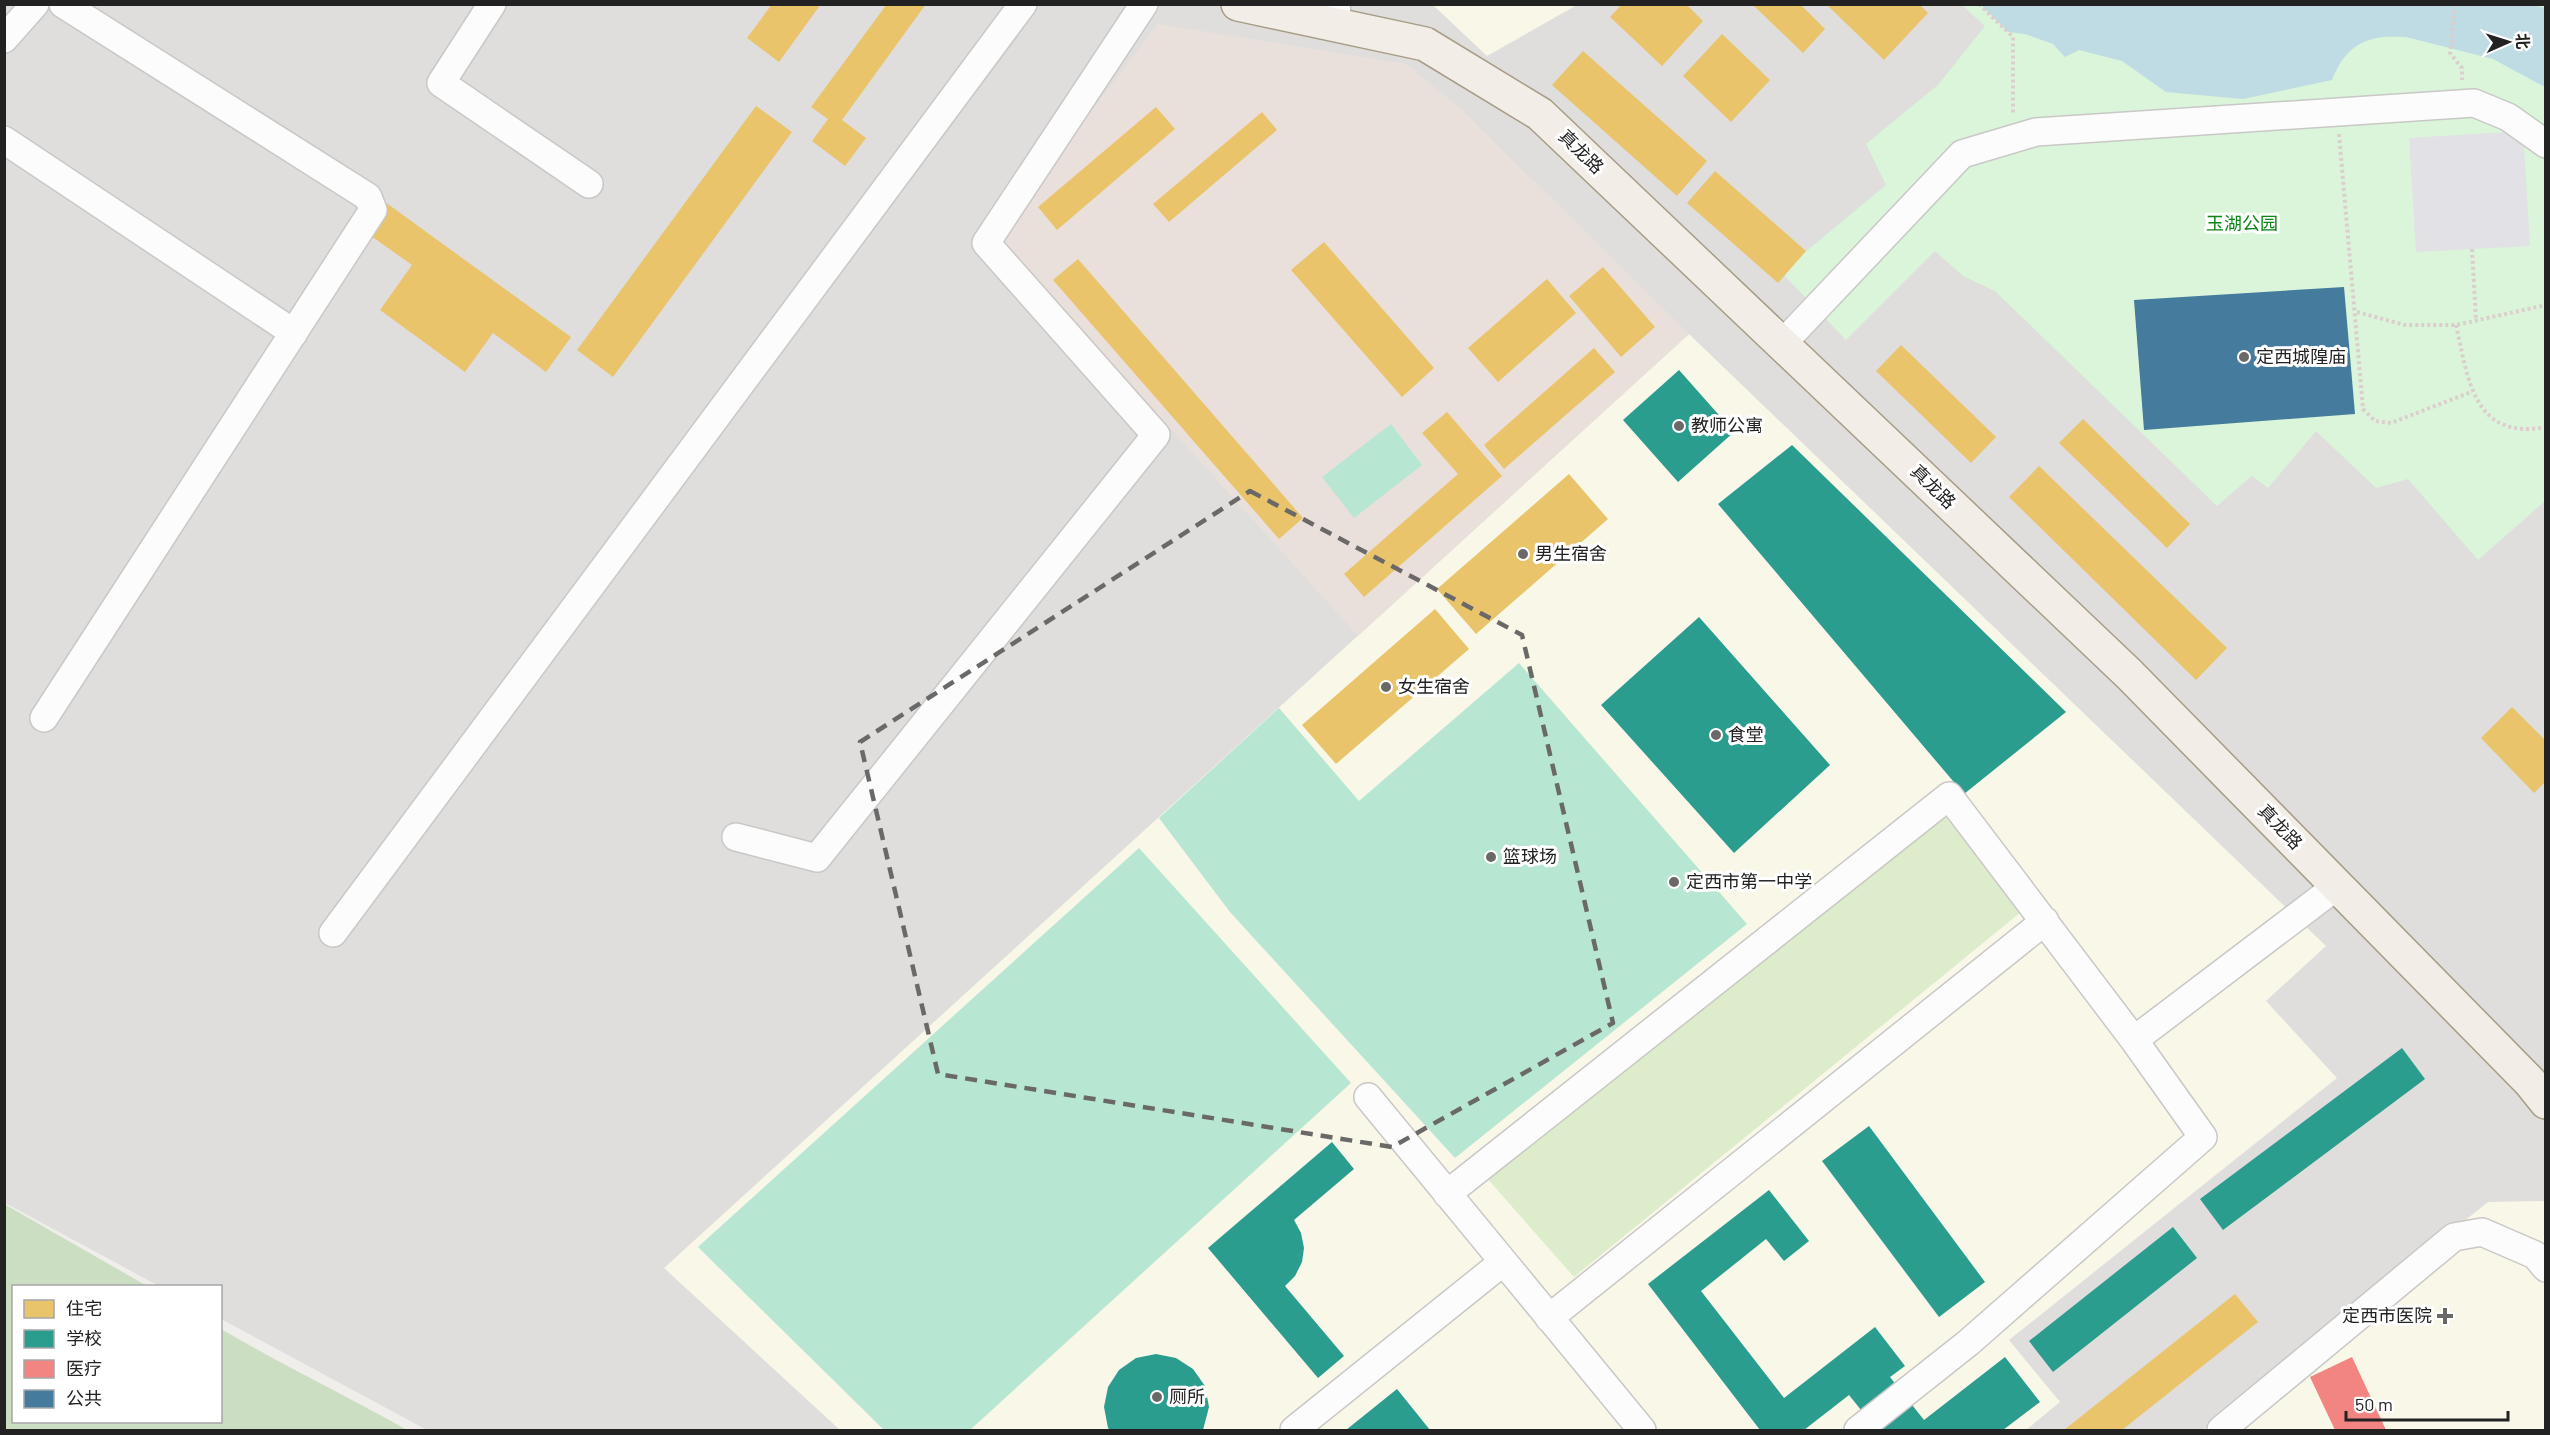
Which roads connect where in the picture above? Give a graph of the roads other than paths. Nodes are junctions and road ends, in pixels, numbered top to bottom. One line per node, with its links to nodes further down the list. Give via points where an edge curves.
1 (35, 4): 8 (street)
2 (63, 4): 12 (street, via 368,197 373,210)
3 (492, 4): 11 (street, via 441,83)
4 (1023, 4): 18 (street)
5 (1144, 4): 15 (street, via 986,243 1156,435 817,858)
6 (1238, 4): 7 (main road, 真龙路)
7 (1337, 15): 13 (main road, 真龙路, via 1425,44 1540,114)
8 (4, 39)
9 (4, 140): 12 (street)
10 (2546, 144): 13 (street, via 2508,117 2474,103 2036,132 1962,154)
11 (589, 184)
12 (294, 333): 14 (street)
13 (1782, 344): 16 (main road, 真龙路, via 2129,674)
14 (44, 718)
15 (736, 837)
16 (2337, 885): 19 (street); 21 (main road, 真龙路)
17 (2045, 921): 19 (street); 22 (street, via 1949,795); 25 (street)
18 (333, 933)
19 (2134, 1040): 28 (street, via 2204,1137 1968,1343)
20 (1368, 1097): 22 (street)
21 (2546, 1102)
22 (1448, 1194): 23 (street)
23 (1503, 1262): 25 (street); 26 (street)
24 (2546, 1269): 29 (street, via 2535,1255 2482,1233 2454,1237)
25 (1549, 1318): 27 (street)
26 (1294, 1431)
27 (1642, 1431)
28 (1858, 1431)
29 (2221, 1431)

